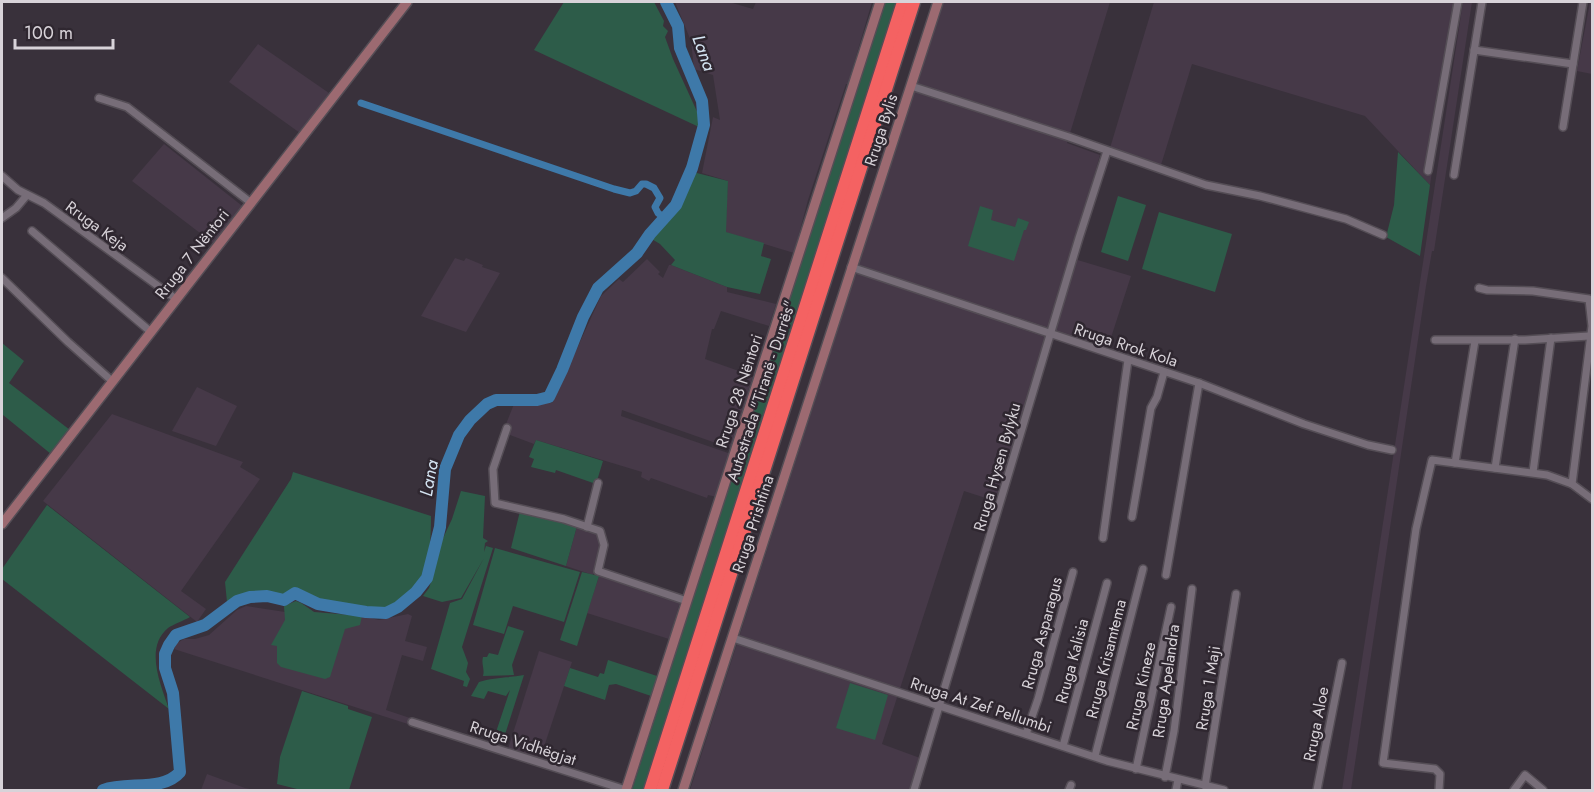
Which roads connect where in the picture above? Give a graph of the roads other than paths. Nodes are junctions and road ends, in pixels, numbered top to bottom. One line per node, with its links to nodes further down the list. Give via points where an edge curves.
1 (406, 2): 19 (main road, Rruga 7 Nëntori)
2 (880, 2): 56 (main road, Rruga 28 Nëntori)
3 (903, 2): 70 (highway, Autostrada "Tiranë - Durrës")
4 (914, 2): 71 (highway, Autostrada "Tiranë - Durrës")
5 (938, 2): 11 (main road, Rruga Bylis)
6 (1458, 2): 15 (street)
7 (1482, 2): 9 (street)
8 (1583, 2): 10 (street)
9 (1474, 50): 10 (street); 16 (street)
10 (1573, 64): 13 (street)
11 (911, 86): 14 (street); 23 (main road, Rruga Bylis)
12 (99, 98): 19 (street, via 127,107)
13 (1563, 127)
14 (1107, 151): 22 (street, via 1206,185 1346,219); 28 (street, Rruga Hysen Bylyku)
15 (1428, 171)
16 (1454, 175)
17 (2, 176): 18 (street, Rruga Keja)
18 (27, 195): 20 (street); 26 (street, Rruga Keja, via 44,203)
19 (250, 202): 26 (main road, Rruga 7 Nëntori)
20 (2, 218)
21 (32, 231): 27 (street)
22 (1383, 235)
23 (851, 267): 28 (street, Rruga Rrok Kola); 58 (main road, Rruga Prishtina)
24 (2, 279): 36 (street)
25 (1479, 288): 29 (street, via 1587,298 1592,316)
26 (176, 299): 27 (main road, Rruga 7 Nëntori)
27 (151, 332): 36 (main road, Rruga 7 Nëntori)
28 (1050, 335): 34 (street, Rruga Rrok Kola); 60 (street, Rruga Hysen Bylyku)
29 (1589, 336): 30 (street); 44 (street)
30 (1551, 338): 31 (street); 42 (street)
31 (1515, 339): 33 (street); 41 (street)
32 (1435, 340): 33 (street)
33 (1475, 341): 40 (street)
34 (1128, 360): 35 (street, Rruga Rrok Kola); 49 (street)
35 (1164, 372): 37 (street, Rruga Rrok Kola); 46 (street, via 1151,408)
36 (112, 381): 47 (main road, Rruga 7 Nëntori)
37 (1199, 383): 39 (street, Rruga Rrok Kola, via 1304,424); 52 (street)
38 (507, 428): 48 (street, via 493,469 495,503)
39 (1392, 450)
40 (1455, 463): 41 (street); 77 (street, via 1432,460 1416,529 1383,763 1435,769 1440,774)
41 (1495, 468): 42 (street)
42 (1533, 472): 44 (street)
43 (598, 483): 48 (street)
44 (1572, 484): 45 (street)
45 (1593, 499)
46 (1132, 517)
47 (2, 524)
48 (587, 526): 56 (street, via 600,531 604,540 598,571)
49 (1102, 538)
50 (1143, 569): 64 (street, Rruga Krisamtema)
51 (1073, 572): 62 (street, Rruga Asparagus)
52 (1166, 575)
53 (1107, 583): 63 (street, Rruga Kalisia)
54 (1192, 589): 66 (street, Rruga Apelandra)
55 (1236, 594): 68 (street, Rruga 1 Maji)
56 (687, 601): 69 (main road, Rruga 28 Nëntori)
57 (1171, 607): 65 (street, Rruga Kineze)
58 (733, 638): 60 (street, Rruga At Zef Pellumbi); 72 (main road, Rruga Prishtina)
59 (1342, 663): 76 (street, Rruga Aloe)
60 (941, 706): 62 (street, Rruga At Zef Pellumbi); 73 (street, Rruga Hysen Bylyku)
61 (412, 722): 69 (street, Rruga Vidhëgjat)
62 (1026, 735): 63 (street, Rruga At Zef Pellumbi)
63 (1063, 746): 64 (street, Rruga At Zef Pellumbi)
64 (1095, 756): 65 (street, Rruga At Zef Pellumbi)
65 (1137, 769): 66 (street, Rruga At Zef Pellumbi)
66 (1165, 777): 67 (street, Rruga At Zef Pellumbi)
67 (1178, 780): 68 (street, Rruga At Zef Pellumbi); 74 (street)
68 (1205, 786): 75 (street, Rruga At Zef Pellumbi)
69 (626, 790)
70 (650, 790)
71 (662, 790)
72 (683, 790)
73 (914, 790)
74 (1176, 790)
75 (1224, 790)
76 (1317, 790)
77 (1439, 790)
78 (1514, 790): 79 (street, via 1525,775)
79 (1543, 790)

